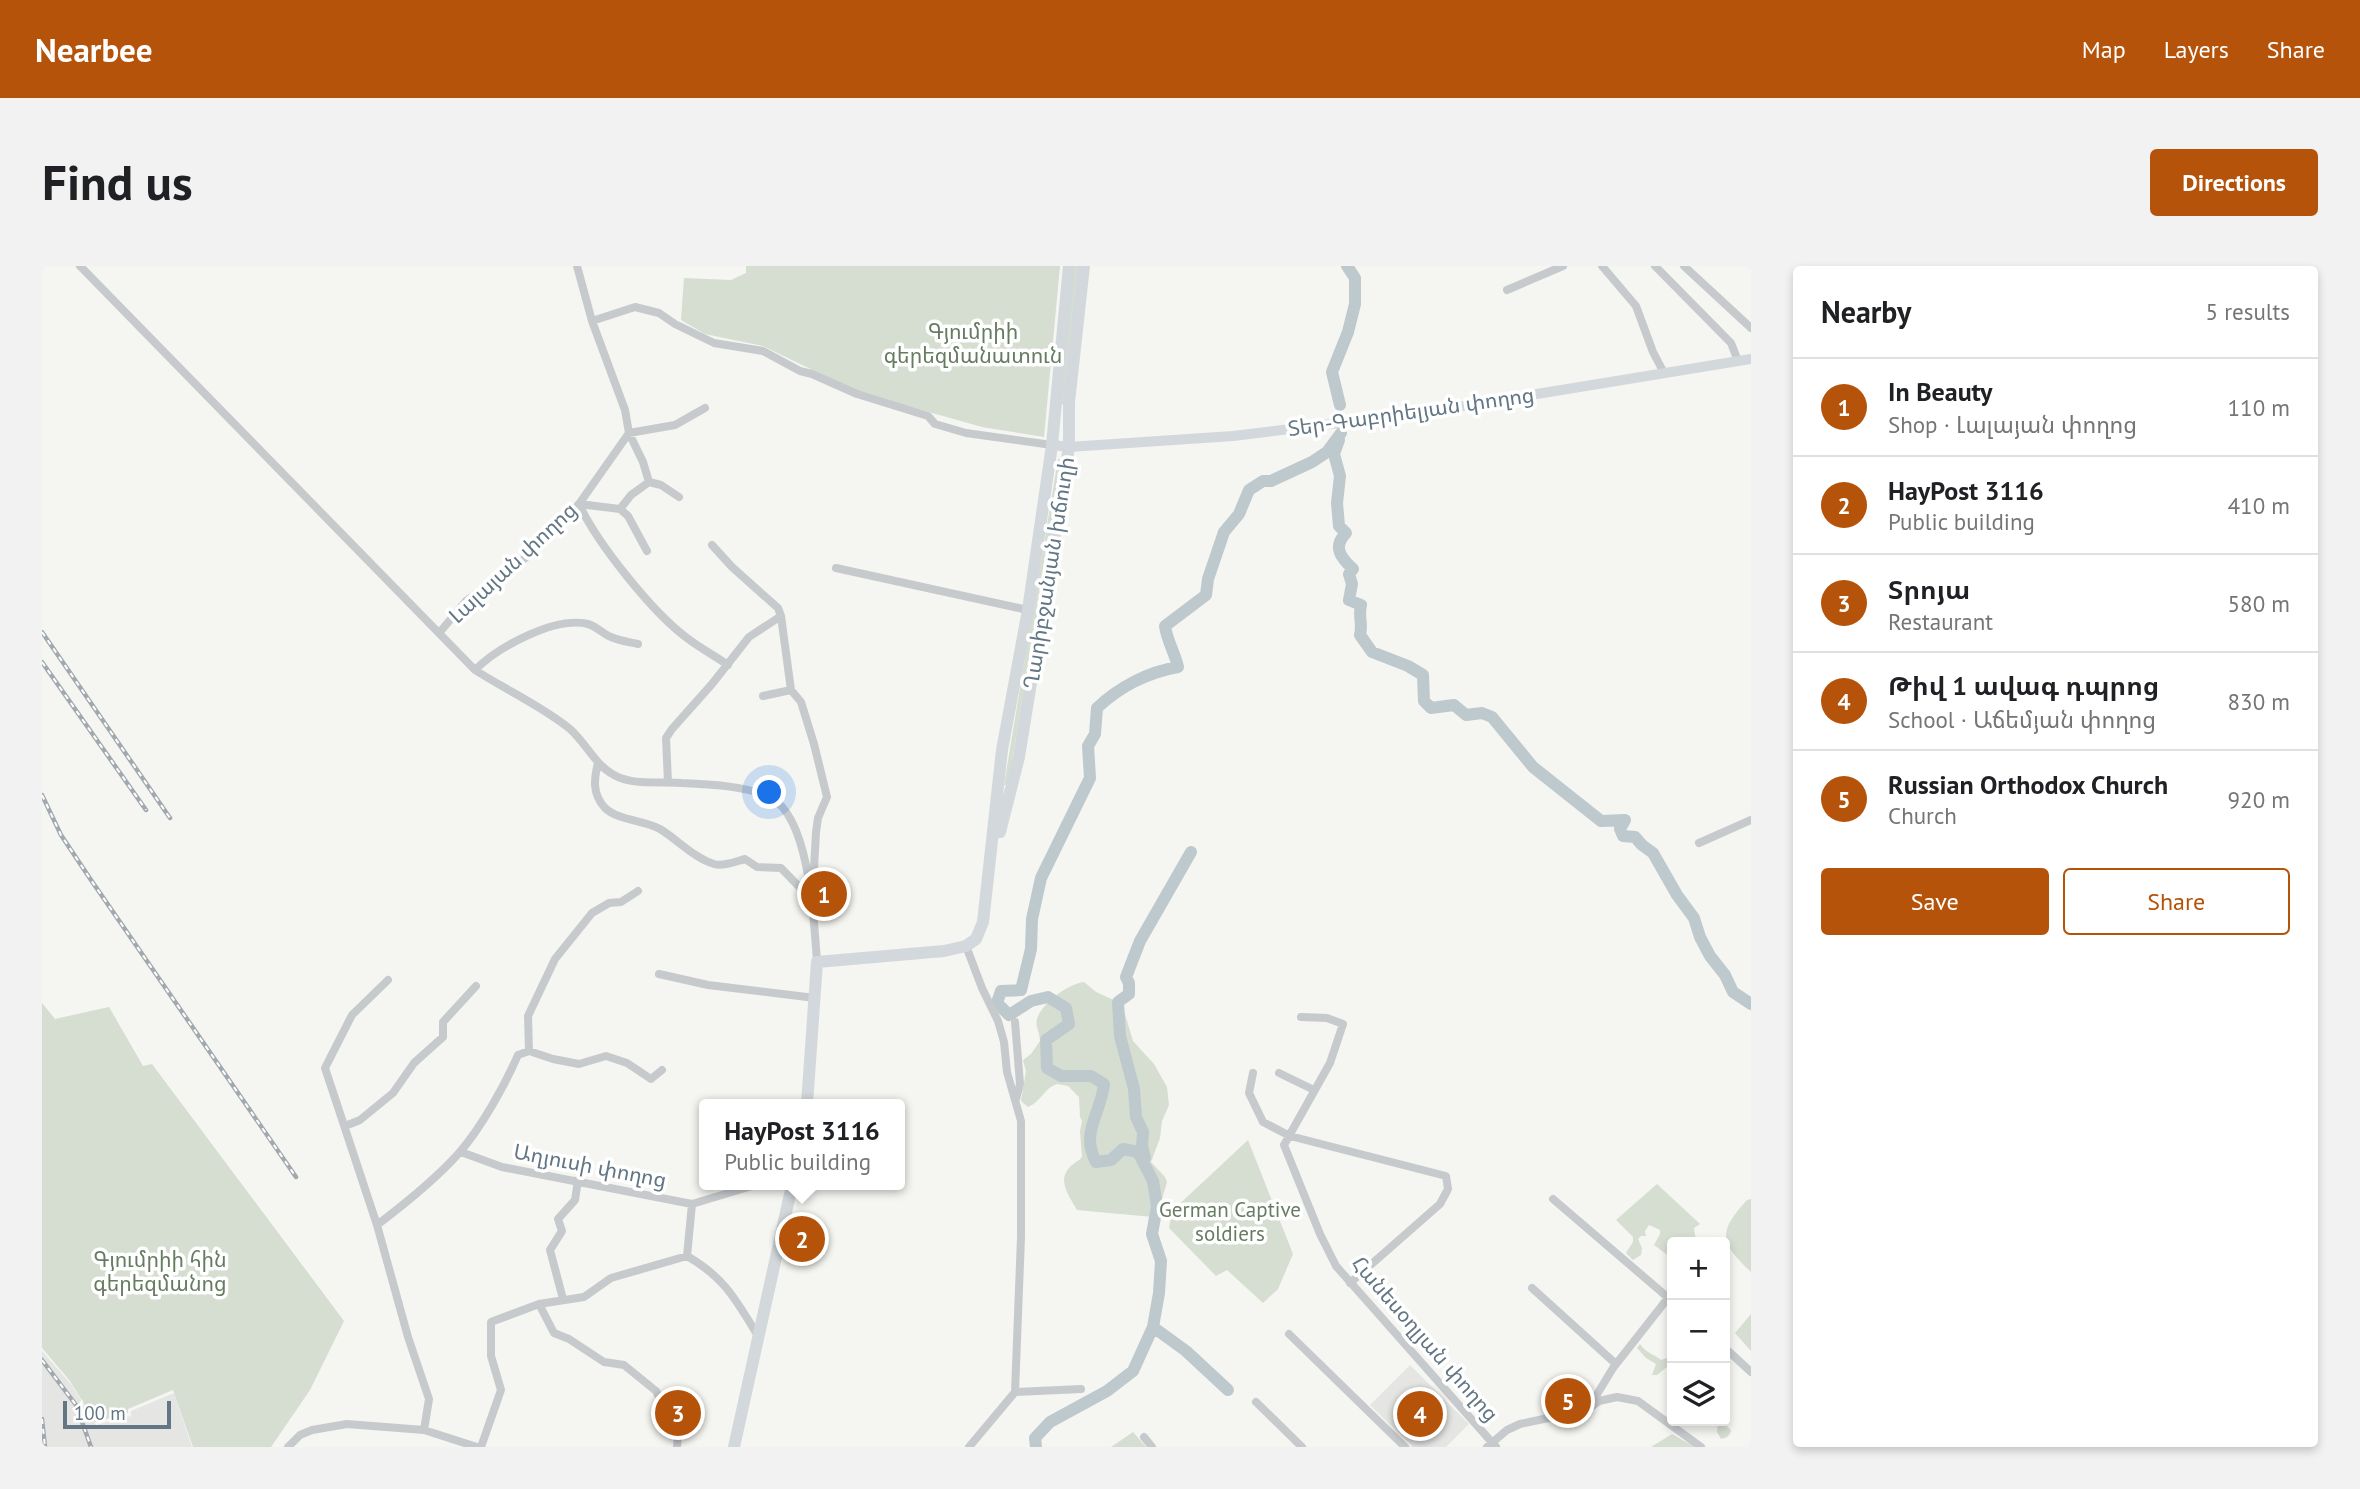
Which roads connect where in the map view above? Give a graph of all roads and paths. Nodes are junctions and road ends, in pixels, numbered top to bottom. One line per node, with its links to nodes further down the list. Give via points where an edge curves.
1 (80, 266): 28 (street)
2 (577, 266): 10 (street)
3 (1069, 266): 17 (highway, Ղարիբջանյան խճուղի)
4 (1084, 266): 18 (highway, Ղարիբջանյան խճուղի, via 1069,402)
5 (1563, 266): 9 (street)
6 (1602, 266): 14 (street, via 1636,306)
7 (1654, 266): 13 (street, via 1731,343)
8 (1684, 266): 11 (street)
9 (1507, 290)
10 (592, 321): 16 (street); 17 (street, via 635,307 659,313 714,343 762,351 857,394 928,416 935,424 979,436)
11 (1751, 328)
12 (1751, 359): 13 (main road, Տեր-Գաբրիելյան փողոց)
13 (1738, 361): 14 (main road, Տեր-Գաբրիելյան փողոց)
14 (1664, 373): 18 (main road, Տեր-Գաբրիելյան փողոց, via 1427,412 1233,436)
15 (705, 408): 16 (street, via 675,425)
16 (629, 433): 19 (street); 21 (street, Լալայան փողոց)
17 (1052, 445): 18 (main road, Տեր-Գաբրիելյան փողոց); 26 (highway, Ղարիբջանյան խճուղի)
18 (1069, 447): 38 (highway, Ղարիբջանյան խճուղի, via 1019,757)
19 (649, 482): 20 (street); 22 (street)
20 (679, 497)
21 (579, 504): 22 (street); 28 (street, Լալայան փողոց, via 524,559 466,601); 30 (street, via 637,587 687,638)
22 (621, 509): 24 (street)
23 (712, 545): 27 (street)
24 (647, 551)
25 (836, 568): 26 (street)
26 (1028, 610): 38 (highway, Ղարիբջանյան խճուղի, via 1002,750)
27 (781, 616): 30 (street, via 748,637); 32 (street, Լալայան փողոց)
28 (440, 632): 31 (street, Լալայան փողոց)
29 (638, 644): 31 (street, via 611,637 589,624 570,622 522,639 486,658)
30 (728, 665): 35 (street, via 666,738)
31 (475, 670): 34 (street, Լալայան փողոց, via 555,718)
32 (791, 690): 33 (street); 40 (street, Լալայան փողոց, via 801,702 827,797 816,832)
33 (763, 696)
34 (598, 763): 35 (street, Լալայան փողոց, via 628,780); 40 (street, via 593,780 606,808 659,829 717,866 745,859 757,867 781,868)
35 (668, 782): 40 (street, Լալայան փողոց, via 751,791 772,798 797,828)
36 (1751, 820): 37 (street)
37 (1699, 843)
38 (989, 877): 41 (highway, Ղարիբջանյան խճուղի, via 983,922 976,939)
39 (638, 891): 49 (street, via 592,913 555,959 528,1016)
40 (812, 900): 42 (street, Լալայան փողոց)
41 (966, 946): 42 (highway); 55 (street, via 998,1021)
42 (817, 962): 46 (highway, Լալայան փողոց)
43 (659, 974): 46 (street)
44 (388, 980): 56 (street, via 352,1015 326,1068)
45 (476, 986): 56 (street, via 443,1022 443,1037 414,1063 393,1093 360,1120)
46 (815, 998): 54 (highway, Լալայան փողոց)
47 (1301, 1017): 53 (street, via 1343,1024 1330,1063)
48 (1016, 1022): 55 (street, via 1020,1084)
49 (529, 1051): 50 (street, via 579,1064 606,1056 651,1079); 58 (street, via 518,1055 505,1085)
50 (662, 1070)
51 (1253, 1073): 57 (street, via 1249,1093 1263,1122)
52 (1279, 1073): 53 (street)
53 (1314, 1090): 57 (street)
54 (807, 1099)
55 (1016, 1099): 78 (street, via 1021,1121 1021,1237)
56 (345, 1126): 64 (street)
57 (1290, 1136): 66 (street, Հանեսօղլյան փողոց, via 1284,1144 1301,1188 1336,1266); 66 (street, via 1446,1176 1448,1189 1440,1204)
58 (461, 1152): 59 (street, Աղյուսի փողոց, via 502,1167); 64 (street)
59 (578, 1180): 63 (street, Աղյուսի փողոց); 69 (street, via 575,1200 558,1219 562,1231 550,1250)
60 (738, 1190): 63 (street, Աղյուսի փողոց)
61 (791, 1190): 73 (highway)
62 (1553, 1199): 68 (street)
63 (692, 1204): 65 (street)
64 (377, 1225): 81 (street, via 429,1399)
65 (687, 1256): 69 (street, via 611,1278 584,1297); 73 (street, via 727,1286)
66 (1350, 1283): 84 (street, Հանեսօղլյան փողոց)
67 (1532, 1288): 75 (street)
68 (1667, 1297)
69 (563, 1299): 70 (street)
70 (539, 1304): 86 (street, via 491,1322 491,1356 501,1390); 87 (street, via 554,1333 604,1362 624,1365 656,1391 678,1434)
71 (1667, 1304): 75 (street)
72 (1289, 1334): 92 (street)
73 (760, 1339): 88 (highway)
74 (1730, 1353): 76 (street)
75 (1616, 1364): 80 (street)
76 (1751, 1372)
77 (1081, 1389): 78 (street)
78 (1015, 1392): 89 (street)
79 (1256, 1402): 91 (street)
80 (1587, 1410): 84 (street, via 1520,1424); 93 (street, via 1617,1397 1638,1401)
81 (425, 1430): 83 (street); 85 (street, via 347,1424 312,1430)
82 (1144, 1437): 90 (street)
83 (462, 1445): 86 (street)
84 (1492, 1446)
85 (288, 1447)
86 (479, 1447)
87 (677, 1447)
88 (734, 1447)
89 (970, 1447)
90 (1152, 1447)
91 (1302, 1447)
92 (1405, 1447)
93 (1701, 1447)

